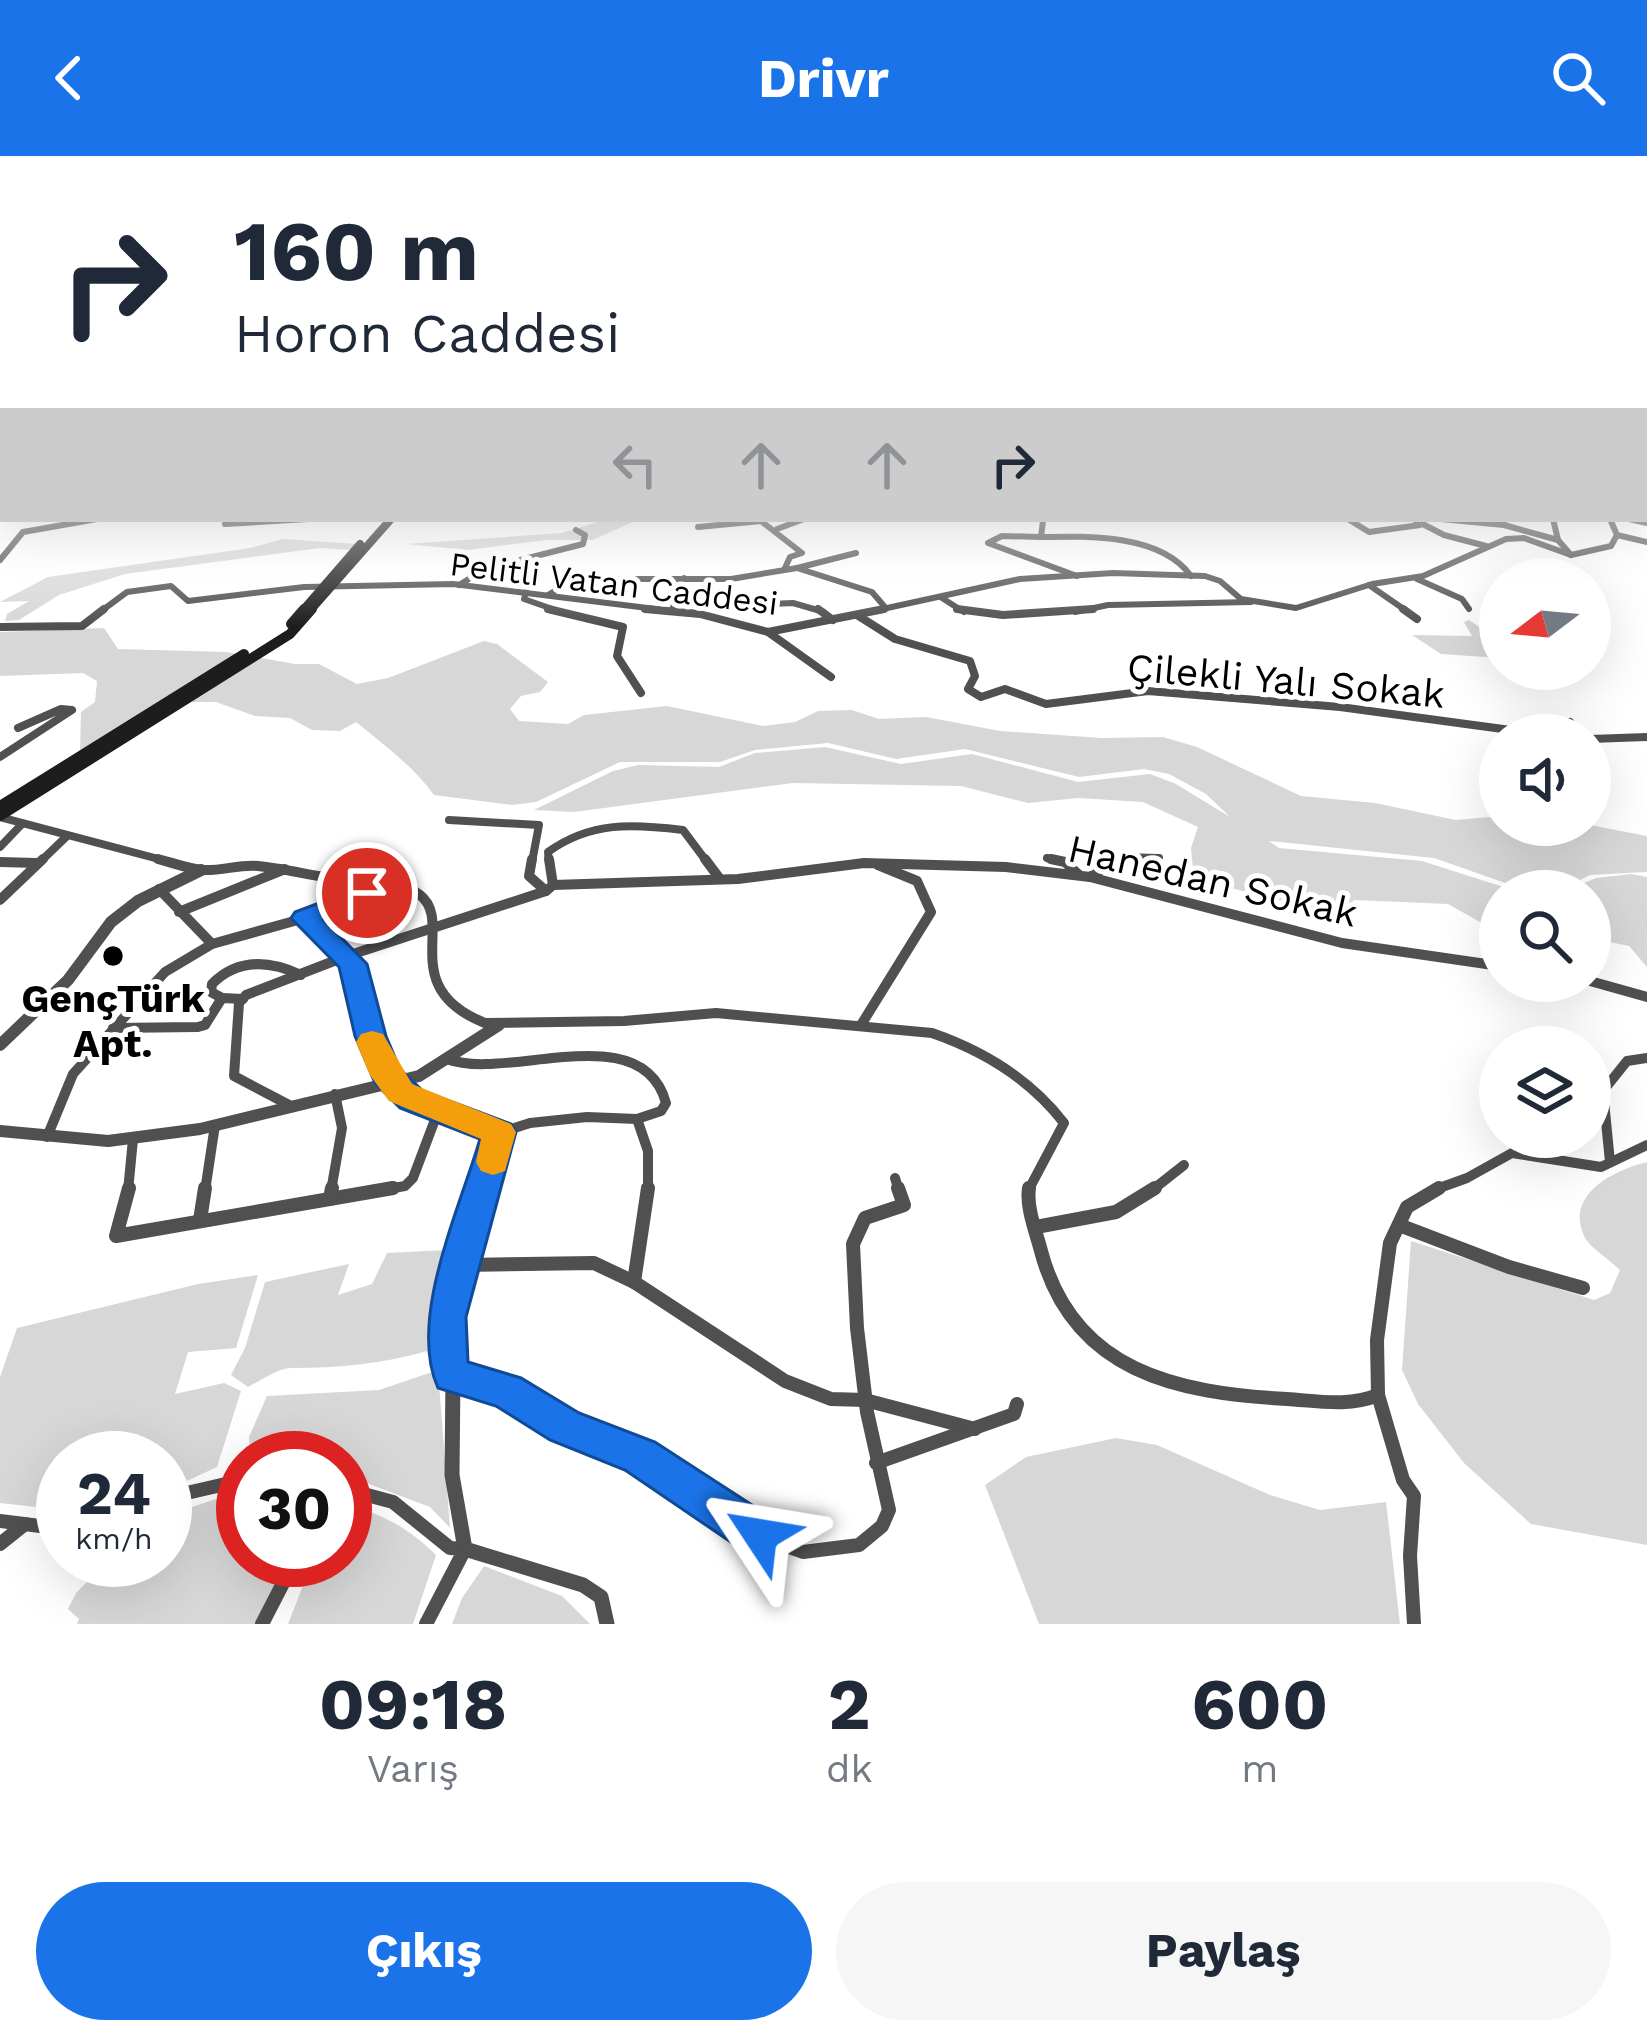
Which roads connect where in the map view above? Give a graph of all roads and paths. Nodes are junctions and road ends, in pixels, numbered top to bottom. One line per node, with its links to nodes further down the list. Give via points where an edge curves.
1 (83, 522): 18 (street)
2 (258, 522): 14 (street)
3 (379, 522): 36 (main road)
4 (388, 522): 36 (main road)
5 (731, 522): 15 (street)
6 (751, 522): 16 (street)
7 (796, 522): 16 (street)
8 (1042, 522): 21 (street)
9 (1353, 522): 10 (street, via 1370,532)
10 (1417, 522): 24 (street)
11 (1504, 522): 22 (street)
12 (1553, 522): 22 (street)
13 (1611, 522): 19 (street)
14 (225, 524)
15 (698, 527)
16 (777, 529): 28 (street, via 802,553)
17 (576, 530): 34 (street, via 583,544 485,569)
18 (16, 535): 20 (street); 27 (street)
19 (1617, 535): 23 (street); 26 (street, via 1611,545)
20 (0, 537)
21 (1042, 537): 30 (street, via 988,541); 31 (street, via 1145,547 1180,561)
22 (1558, 540): 26 (street)
23 (1647, 542)
24 (1486, 546): 26 (street, Pelitli Vatan Caddesi, via 1523,538); 33 (street, Pelitli Vatan Caddesi)
25 (856, 553): 29 (street)
26 (1571, 554)
27 (0, 560)
28 (785, 568): 29 (street); 32 (street, via 746,578)
29 (797, 568): 42 (street, via 872,592)
30 (1077, 576): 31 (street, Pelitli Vatan Caddesi); 39 (street, Pelitli Vatan Caddesi, via 1018,579)
31 (1191, 576): 40 (street, Pelitli Vatan Caddesi, via 1220,581)
32 (684, 578): 38 (street, via 574,579); 44 (street)
33 (1412, 578): 35 (street, Pelitli Vatan Caddesi); 43 (street)
34 (459, 585): 36 (street, Pelitli Vatan Caddesi); 37 (street, Pelitli Vatan Caddesi)
35 (1369, 585): 40 (street, Pelitli Vatan Caddesi, via 1296,608); 46 (street)
36 (329, 587): 48 (street, Pelitli Vatan Caddesi, via 188,601 154,585 127,592 82,626); 57 (main road, via 288,627); 58 (main road, via 290,634)
37 (526, 592): 38 (street, Pelitli Vatan Caddesi); 51 (street, via 534,606 623,627 617,656)
38 (548, 595): 44 (street, Pelitli Vatan Caddesi)
39 (942, 598): 40 (street, via 960,611 1003,615); 42 (street, Pelitli Vatan Caddesi)
40 (1251, 602)
41 (748, 605): 47 (street, via 800,603)
42 (884, 607): 45 (street, Pelitli Vatan Caddesi)
43 (1469, 609)
44 (672, 610): 49 (street, Pelitli Vatan Caddesi)
45 (856, 614): 47 (street, Pelitli Vatan Caddesi); 52 (street, Çilekli Yalı Sokak, via 895,639 970,661 975,676 968,689 981,697 1005,689 1046,704 1148,691)
46 (1417, 619)
47 (833, 620): 49 (street, Pelitli Vatan Caddesi)
48 (0, 627)
49 (768, 632): 50 (street)
50 (831, 677)
51 (641, 693)
52 (1479, 726)
53 (18, 728): 56 (street, via 72,710)
54 (1647, 736): 55 (street)
55 (1611, 738)
56 (0, 757)
57 (0, 806)
58 (0, 817): 60 (street)
59 (449, 820): 73 (street, via 539,825 529,876)
60 (22, 824): 61 (street); 62 (street)
61 (66, 837): 66 (street); 69 (street)
62 (0, 847)
63 (1047, 858): 70 (street)
64 (1159, 858): 70 (street, via 1120,857)
65 (0, 862): 66 (street)
66 (36, 863): 75 (street)
67 (874, 863): 70 (street, Hanedan Sokak); 71 (street, Hanedan Sokak); 87 (street, via 917,881 931,912)
68 (286, 869): 69 (street); 72 (street); 76 (street)
69 (201, 870): 74 (street)
70 (1085, 876): 81 (street, Hanedan Sokak, via 1342,944)
71 (720, 879): 73 (street, Hanedan Sokak); 73 (street, via 683,830 613,823 589,826 548,851)
72 (395, 884): 77 (street); 78 (street, via 426,899)
73 (550, 888): 78 (street, Hanedan Sokak)
74 (159, 889): 76 (street); 90 (street, via 111,922 68,980)
75 (0, 900)
76 (179, 912): 79 (street)
77 (305, 918): 79 (street); 80 (street)
78 (429, 932): 80 (street, Hanedan Sokak); 88 (street, via 445,1000 467,1018)
79 (212, 944): 89 (street, via 165,972)
80 (347, 956): 82 (street, Hanedan Sokak); 93 (street, via 374,1048)
81 (1479, 963)
82 (301, 975): 85 (street, via 273,963 239,966 212,984); 86 (street, Hanedan Sokak)
83 (1611, 987): 84 (street)
84 (1647, 997)
85 (222, 998): 86 (street); 89 (street, via 198,1027)
86 (243, 999): 95 (street, via 234,1076)
87 (861, 1024): 88 (street, via 702,1012); 110 (street, via 964,1045 1056,1111 1064,1133 1027,1194)
88 (500, 1025): 92 (street)
89 (113, 1028): 101 (street, via 73,1074)
90 (0, 1045)
91 (1647, 1058): 104 (street, via 1627,1061 1603,1091)
92 (448, 1059): 93 (street); 97 (street, via 465,1066 636,1063 656,1079 666,1103)
93 (394, 1084): 94 (street); 96 (street)
94 (335, 1094): 95 (street); 107 (street, via 342,1128)
95 (291, 1106): 98 (street)
96 (439, 1109): 100 (street); 107 (street, via 405,1186)
97 (637, 1119): 100 (street, via 586,1117); 112 (street, via 647,1130 649,1165)
98 (214, 1125): 102 (street); 108 (street)
99 (0, 1131): 101 (street)
100 (499, 1132): 111 (street)
101 (46, 1137): 102 (street)
102 (133, 1139): 108 (street, via 116,1237)
103 (1647, 1145): 104 (street)
104 (1610, 1162): 109 (street, via 1574,1166 1511,1153 1424,1193)
105 (1184, 1166): 110 (street, via 1121,1214)
106 (895, 1178): 116 (street, via 904,1205 866,1218 853,1244)
107 (330, 1199): 108 (street)
108 (200, 1220)
109 (1399, 1225): 113 (street); 115 (street, via 1377,1340)
110 (1036, 1227): 115 (street, via 1060,1304 1119,1359 1219,1396 1358,1403)
111 (462, 1264): 112 (street, via 594,1264); 114 (street, via 445,1337)
112 (634, 1282): 116 (street, via 785,1381 831,1399)
113 (1583, 1288)
114 (452, 1375): 119 (street, via 506,1391 640,1456 760,1535 803,1552 859,1545 882,1526 889,1510); 125 (street, via 452,1475)
115 (1378, 1395): 130 (street, via 1414,1496)
116 (865, 1400): 118 (street); 119 (street)
117 (1017, 1404): 118 (street, via 1014,1414)
118 (975, 1429): 119 (street)
119 (877, 1463)
120 (372, 1496): 125 (street, via 393,1502 450,1548)
121 (0, 1521): 123 (street)
122 (36, 1523): 123 (street)
123 (25, 1524): 124 (street)
124 (0, 1544)
125 (465, 1549): 128 (street); 129 (street, via 583,1585 601,1597)
126 (281, 1587): 127 (street)
127 (262, 1624)
128 (426, 1624)
129 (607, 1624)
130 (1414, 1624)

